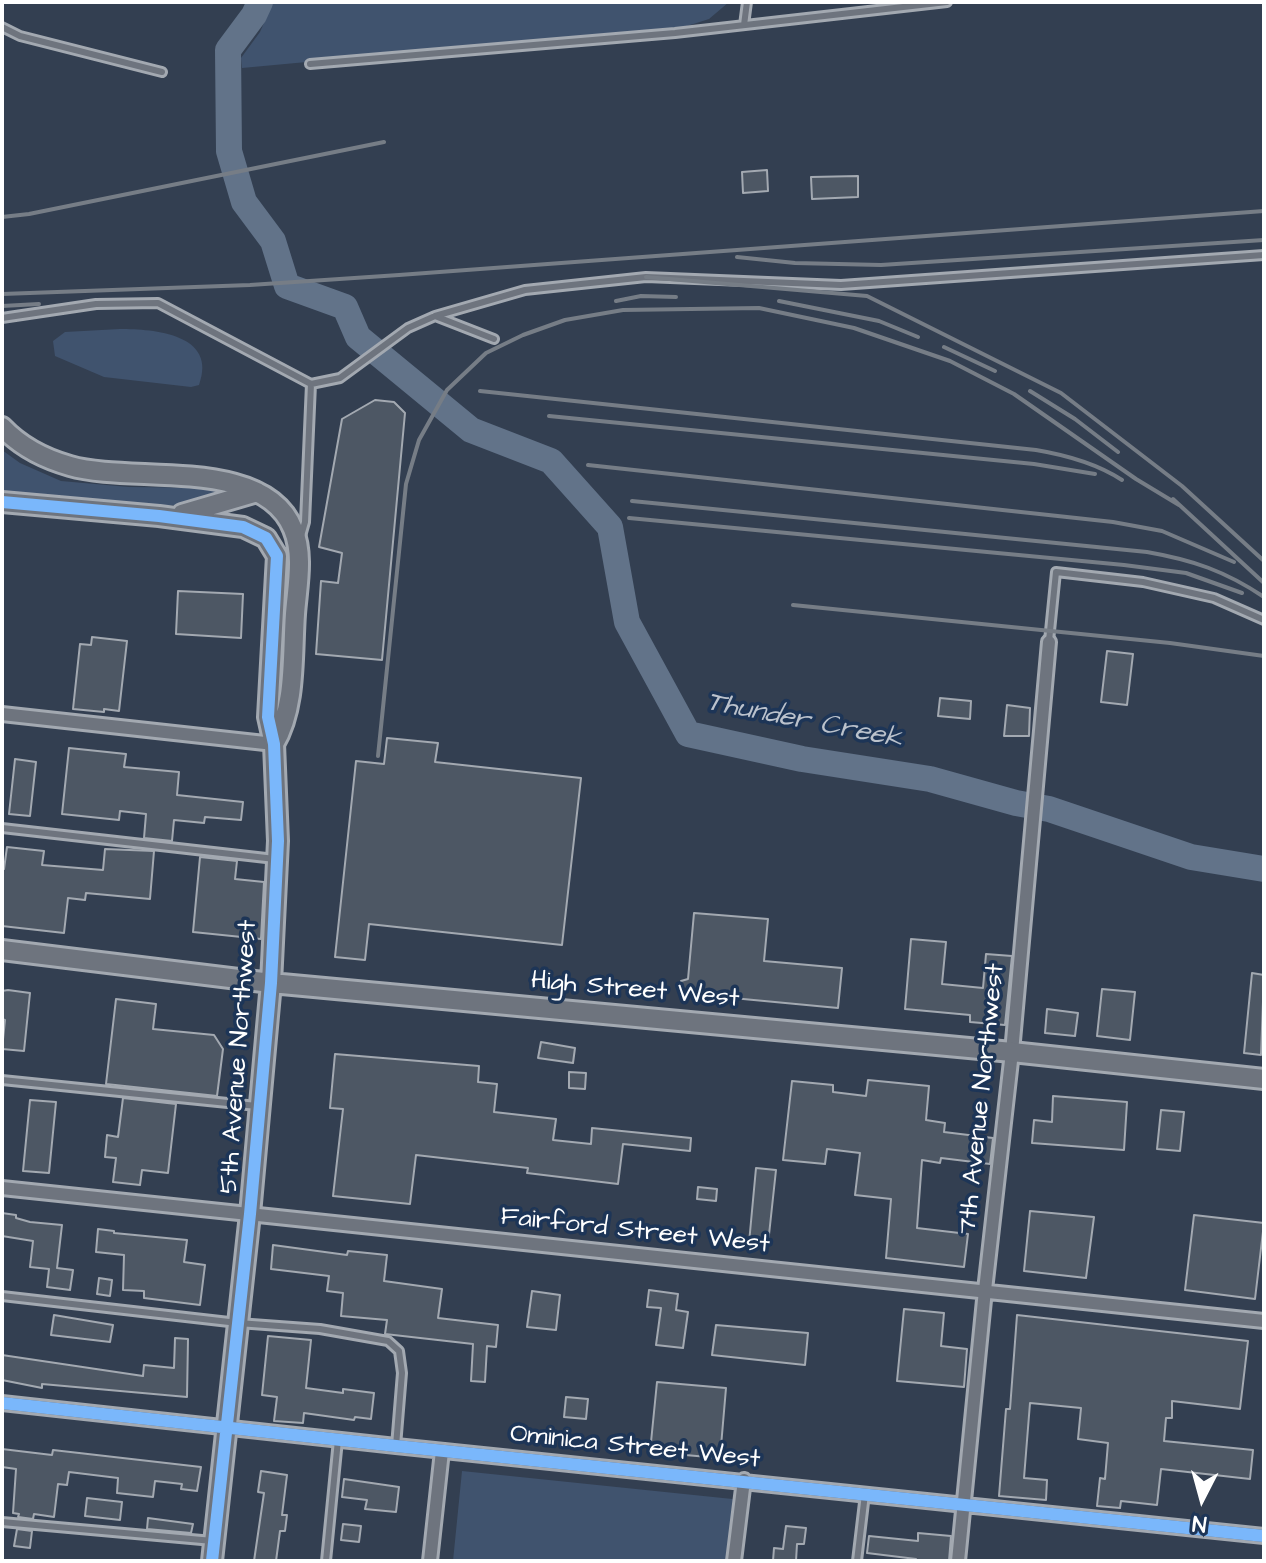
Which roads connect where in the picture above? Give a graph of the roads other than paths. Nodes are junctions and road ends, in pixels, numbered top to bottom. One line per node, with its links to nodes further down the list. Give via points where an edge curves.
1 (747, 2): 3 (lane)
2 (947, 2): 3 (lane)
3 (744, 25): 5 (lane)
4 (2, 27): 6 (lane)
5 (310, 64)
6 (162, 72)
7 (1264, 255): 8 (lane, via 841,285 646,277 525,290)
8 (435, 316): 10 (lane); 11 (lane, via 408,328 340,378)
9 (2, 318): 11 (lane, via 96,304 158,303)
10 (494, 339)
11 (311, 384): 16 (lane, via 305,522)
12 (2, 427): 13 (street, via 27,448 70,466 224,481)
13 (259, 492): 15 (street, via 193,512); 16 (street, 5th Avenue Northwest, via 286,516)
14 (2, 502): 15 (street)
15 (159, 516): 20 (street, 5th Avenue Northwest, via 251,530 270,542 277,556 268,717)
16 (297, 546): 20 (street, 5th Avenue Northwest, via 287,720)
17 (1264, 620): 18 (lane, via 1214,598 1056,572)
18 (1049, 642): 25 (street, 7th Avenue Northwest)
19 (2, 714): 20 (street)
20 (274, 744): 22 (street, 5th Avenue Northwest)
21 (2, 828): 22 (lane)
22 (275, 859): 24 (street, 5th Avenue Northwest)
23 (2, 950): 24 (street, High Street West)
24 (271, 983): 25 (street, High Street West); 28 (street, 5th Avenue Northwest)
25 (1012, 1052): 26 (street, High Street West); 31 (street, 7th Avenue Northwest)
26 (1264, 1079)
27 (2, 1080): 28 (lane)
28 (261, 1106): 30 (street, 5th Avenue Northwest)
29 (2, 1188): 30 (street, Fairford Street West)
30 (250, 1214): 31 (street, Fairford Street West); 34 (street, 5th Avenue Northwest)
31 (985, 1290): 33 (street, Fairford Street West); 42 (street, 7th Avenue Northwest)
32 (2, 1296): 34 (lane)
33 (1264, 1321)
34 (238, 1323): 36 (street, 5th Avenue Northwest); 38 (lane, via 388,1341 399,1351 402,1373)
35 (2, 1403): 36 (street, Ominica Street West)
36 (225, 1428): 37 (street, Ominica Street West); 45 (street, 5th Avenue Northwest)
37 (338, 1440): 38 (street, Ominica Street West); 47 (lane)
38 (396, 1446): 39 (street, Ominica Street West)
39 (442, 1451): 40 (street, Ominica Street West); 48 (street)
40 (744, 1480): 41 (street, Ominica Street West); 49 (street)
41 (865, 1494): 42 (street, Ominica Street West); 50 (lane)
42 (964, 1505): 44 (street, Ominica Street West); 51 (street, 7th Avenue Northwest)
43 (2, 1522): 45 (lane)
44 (1264, 1536)
45 (214, 1541): 46 (street, 5th Avenue Northwest)
46 (212, 1561)
47 (326, 1561)
48 (430, 1561)
49 (734, 1561)
50 (857, 1561)
51 (958, 1561)

